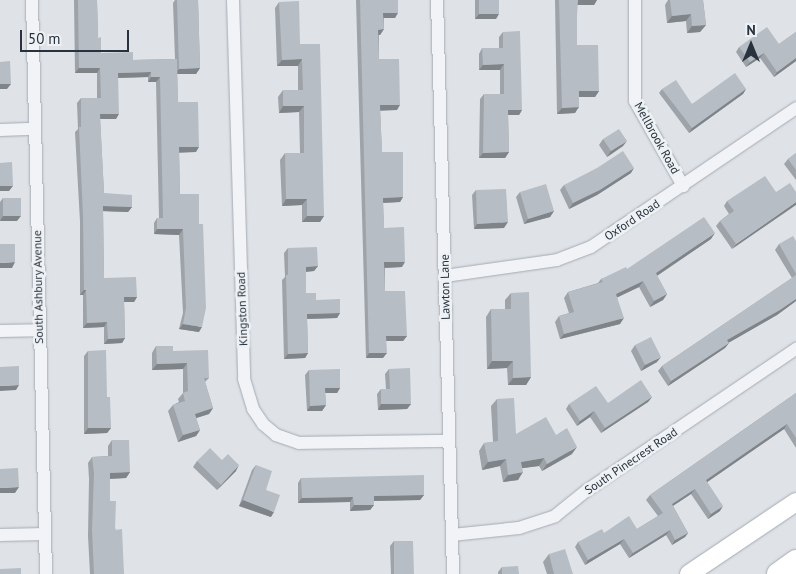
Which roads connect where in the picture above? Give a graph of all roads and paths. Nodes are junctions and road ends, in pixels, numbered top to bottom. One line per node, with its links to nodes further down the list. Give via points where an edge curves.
1 (32, 0): 6 (street, South Ashbury Avenue)
2 (233, 0): 13 (street, Kingston Road, via 244,379 253,410 276,435 299,443)
3 (437, 0): 9 (street, Lawton Lane)
4 (635, 0): 8 (street, Mellbrook Road, via 635,101)
5 (796, 108): 8 (street, Oxford Road)
6 (34, 129): 7 (street); 10 (street, South Ashbury Avenue)
7 (0, 130)
8 (683, 186): 9 (street, Oxford Road, via 591,247 556,260)
9 (445, 276): 13 (street, Lawton Lane)
10 (39, 330): 11 (street); 15 (street, South Ashbury Avenue)
11 (0, 331)
12 (796, 349): 17 (street, South Pinecrest Road, via 586,491 555,516 519,528)
13 (448, 441): 17 (street, Lawton Lane)
14 (796, 502): 21 (street)
15 (45, 534): 16 (street); 19 (street, South Ashbury Avenue)
16 (0, 535)
17 (452, 535): 20 (street, Lawton Lane)
18 (796, 561): 22 (highway)
19 (46, 574)
20 (453, 574)
21 (689, 574)
22 (778, 574)

